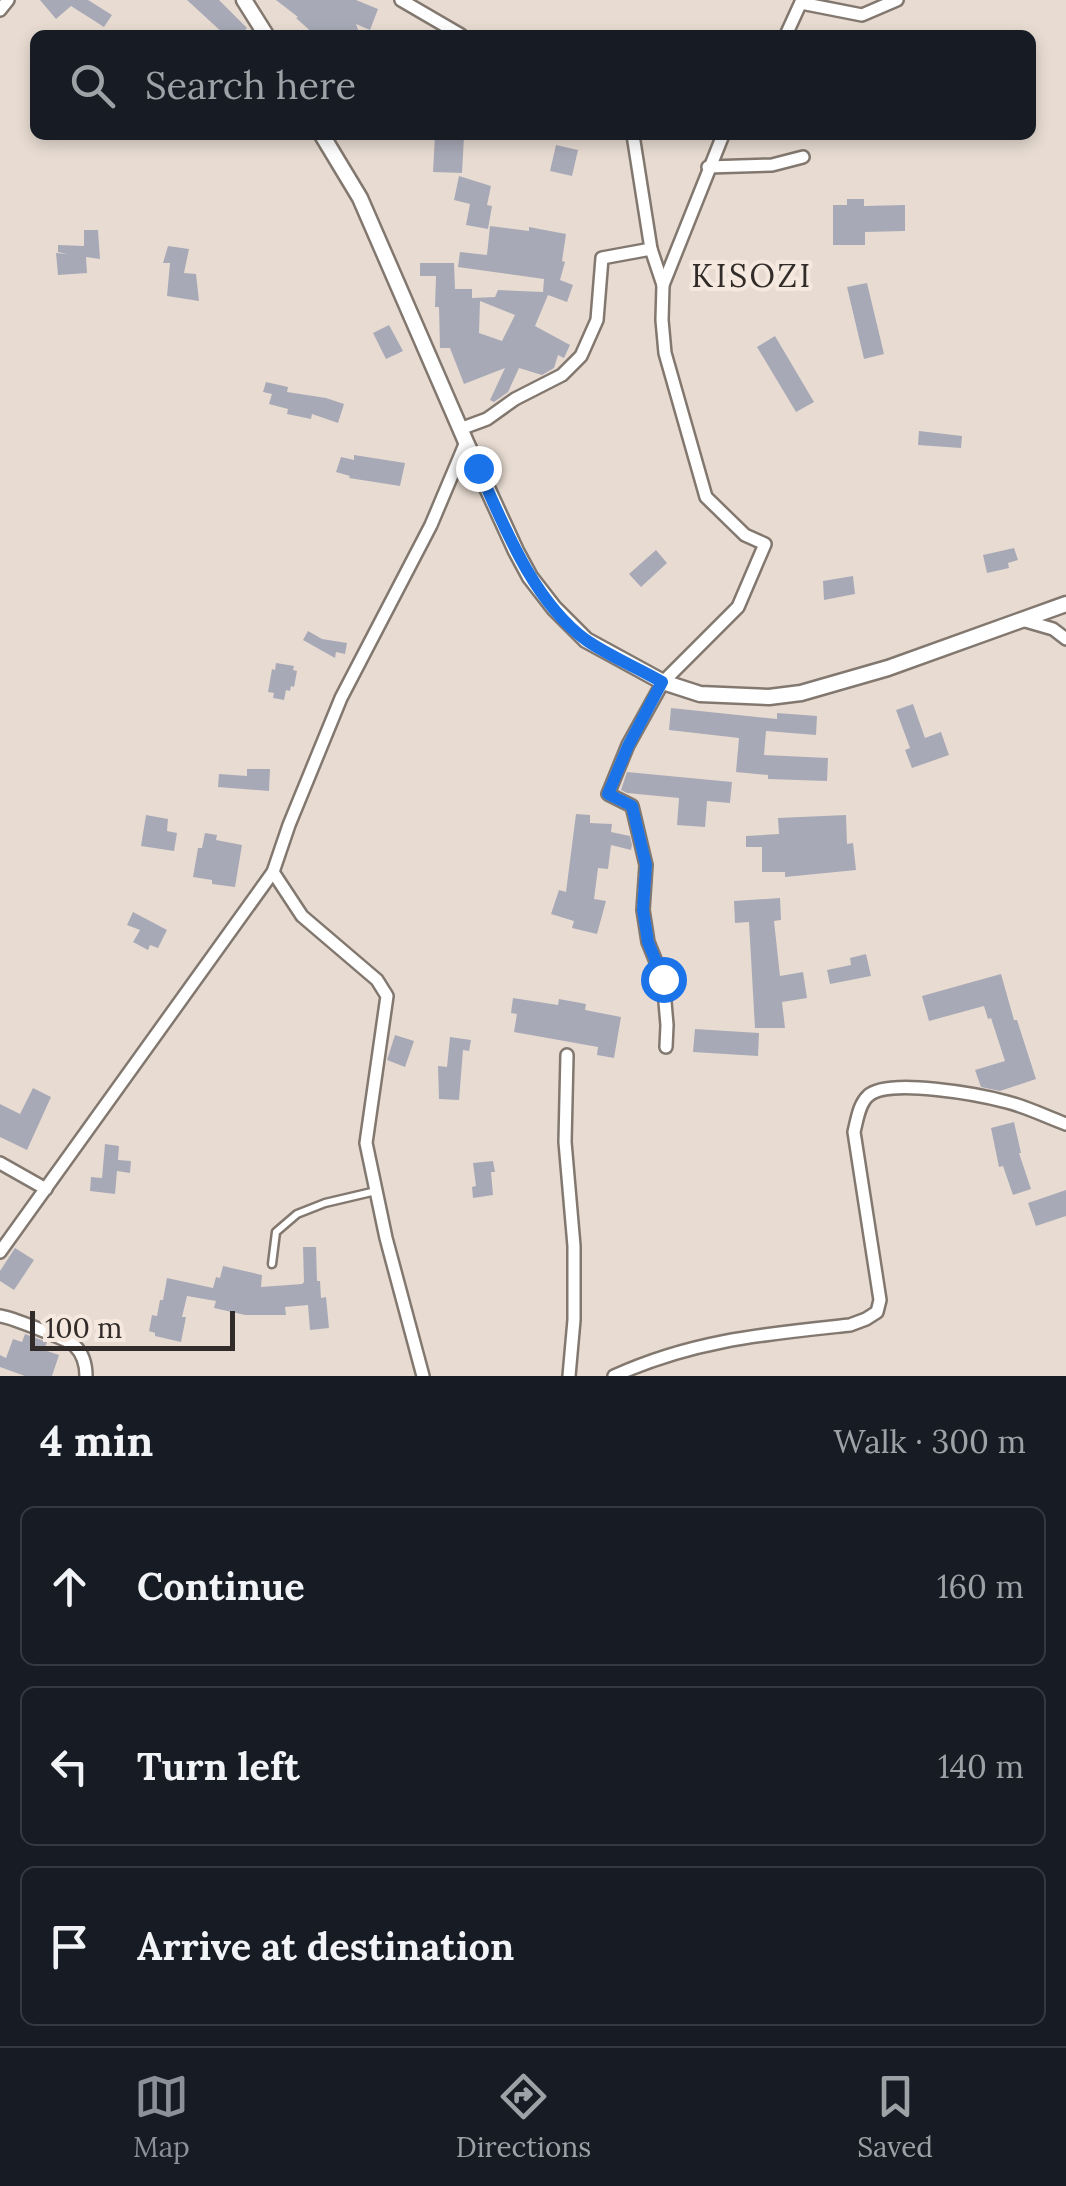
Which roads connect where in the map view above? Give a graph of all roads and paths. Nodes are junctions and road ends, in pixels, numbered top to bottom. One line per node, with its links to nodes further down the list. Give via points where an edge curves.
1 (8, 0): 6 (street)
2 (244, 0): 7 (street)
3 (401, 0): 8 (street)
4 (896, 0): 5 (street, via 862,16)
5 (802, 2): 9 (street)
6 (0, 10)
7 (263, 30)
8 (452, 30)
9 (788, 30)
10 (325, 140): 17 (street, via 360,198)
11 (634, 140): 15 (street)
12 (721, 140): 14 (street)
13 (803, 156): 14 (street, via 772,165)
14 (708, 167): 16 (street)
15 (650, 248): 16 (street); 17 (street, via 602,258 598,320 562,375)
16 (663, 285): 21 (street, via 665,353 706,497 764,544 738,607)
17 (463, 436): 21 (street, via 523,564 554,608 586,640); 22 (street, via 431,525 341,698)
18 (1066, 604): 19 (street)
19 (1022, 620): 20 (street); 21 (street, via 801,693 700,694)
20 (1066, 639)
21 (662, 682): 23 (street, via 608,794 632,806 646,865 643,910 663,979)
22 (273, 872): 27 (street); 28 (street, via 302,916 387,996 366,1144)
23 (666, 1047)
24 (567, 1055): 34 (street, via 574,1264)
25 (1066, 1124): 35 (street, via 1009,1102 954,1092 876,1090 859,1110 854,1132 877,1312 850,1325 702,1345)
26 (0, 1163): 27 (street)
27 (46, 1189): 29 (street)
28 (378, 1190): 30 (lane, via 297,1214 276,1232); 33 (street)
29 (0, 1252)
30 (272, 1264)
31 (0, 1316): 32 (street, via 74,1344)
32 (86, 1376)
33 (423, 1376)
34 (569, 1376)
35 (614, 1376)

